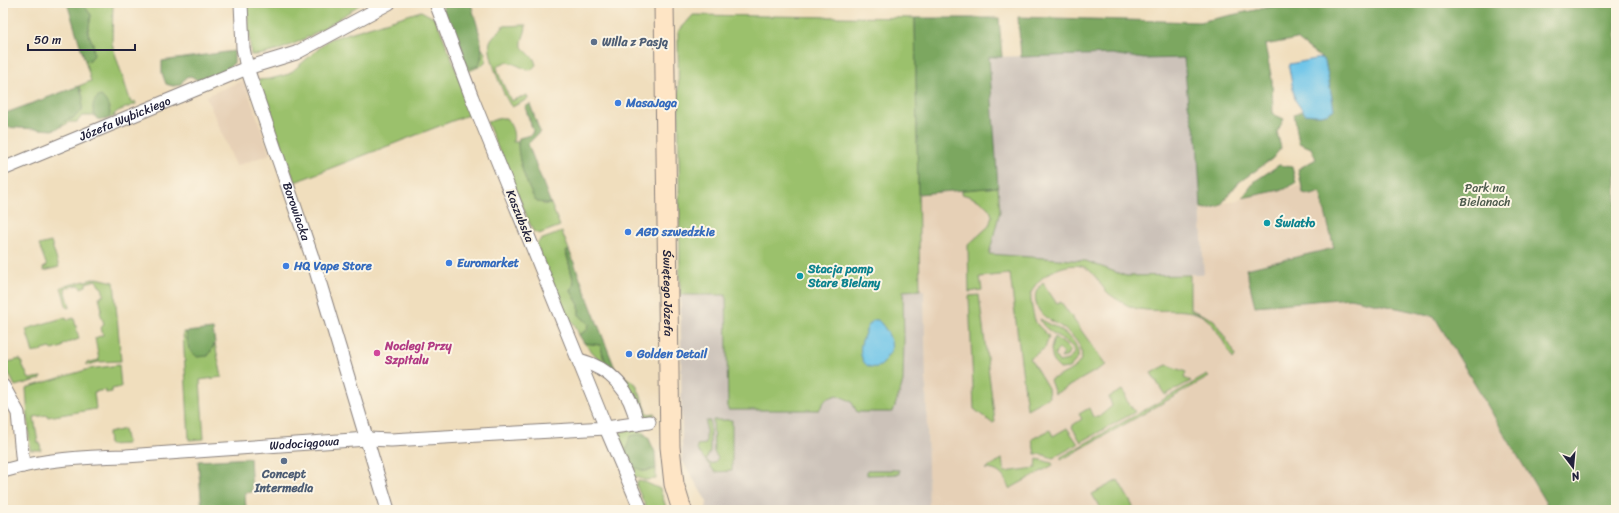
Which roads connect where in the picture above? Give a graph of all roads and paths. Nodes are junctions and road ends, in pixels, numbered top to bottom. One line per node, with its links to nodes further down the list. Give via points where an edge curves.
1 (241, 3): 5 (street, Borowiacka, via 243,48)
2 (389, 3): 5 (street, Józefa Wybickiego, via 296,53)
3 (436, 3): 7 (street, Kaszubska)
4 (664, 3): 15 (street, Świętego Józefa, via 670,447 674,484)
5 (247, 68): 6 (street, Józefa Wybickiego); 10 (street, Borowiacka, via 311,254)
6 (3, 169)
7 (579, 360): 9 (street, Kaszubska); 9 (street, Wodociągowa, via 599,369 621,386 643,423)
8 (3, 386): 11 (street, via 18,413)
9 (606, 428): 10 (street, Wodociągowa, via 391,440); 14 (street, Kaszubska)
10 (367, 439): 11 (street, Wodociągowa, via 92,457); 13 (street, Borowiacka)
11 (23, 466): 12 (street, Wodociągowa)
12 (3, 471)
13 (388, 510)
14 (641, 510)
15 (682, 510)

